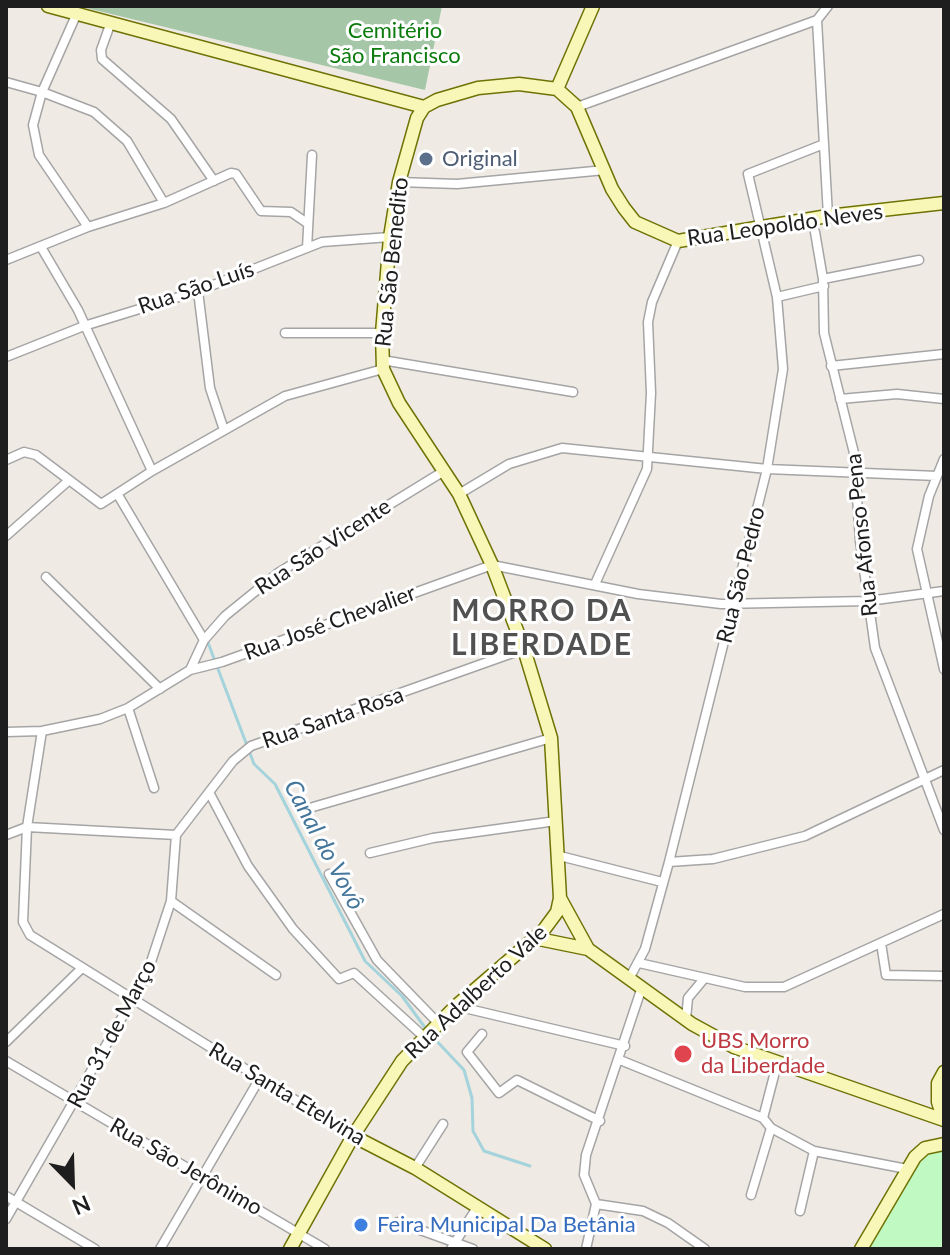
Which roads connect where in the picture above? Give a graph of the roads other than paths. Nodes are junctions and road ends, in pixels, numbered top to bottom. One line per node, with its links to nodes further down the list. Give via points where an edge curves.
1 (48, 6): 4 (street)
2 (593, 6): 8 (street)
3 (828, 6): 5 (street)
4 (77, 13): 6 (street); 9 (street)
5 (817, 20): 11 (street); 12 (street)
6 (111, 22): 10 (street); 15 (street, via 102,59 171,119)
7 (6, 82): 9 (street)
8 (557, 89): 10 (street, via 519,84 478,88); 11 (street, Rua Leopoldo Neves)
9 (42, 92): 17 (street, via 94,112 109,125 141,160); 21 (street, via 34,142)
10 (424, 107): 16 (street, Rua São Benedito, via 411,133)
11 (577, 107): 14 (street, Rua Leopoldo Neves)
12 (824, 144): 19 (street); 22 (street, Rua São Pedro, via 754,169 748,177)
13 (312, 155): 20 (street)
14 (605, 170): 16 (street, via 457,184); 25 (street, Rua Leopoldo Neves, via 635,222)
15 (214, 181): 17 (street); 20 (street, via 236,174 261,211 291,212)
16 (399, 182): 24 (street, Rua São Benedito)
17 (164, 203): 21 (street)
18 (944, 203): 19 (street, Rua Leopoldo Neves)
19 (828, 216): 22 (street, Rua Leopoldo Neves)
20 (307, 223): 27 (street)
21 (88, 227): 26 (street)
22 (760, 228): 25 (street, Rua Leopoldo Neves); 32 (street, Rua São Pedro)
23 (815, 232): 30 (street, Rua Afonso Pena)
24 (390, 237): 27 (street, Rua São Luís, via 340,238); 35 (street, Rua São Benedito)
25 (678, 241): 44 (street, via 649,310)
26 (41, 247): 28 (street); 33 (street)
27 (307, 248): 31 (street, Rua São Luís)
28 (6, 260)
29 (919, 260): 30 (street)
30 (824, 282): 32 (street); 39 (street, Rua Afonso Pena, via 824,333)
31 (198, 291): 33 (street, Rua São Luís); 43 (street, via 210,388)
32 (777, 297): 47 (street, Rua São Pedro, via 783,369)
33 (84, 326): 37 (street, Rua São Luís); 48 (street)
34 (285, 333): 35 (street)
35 (382, 333): 38 (street, Rua São Benedito)
36 (944, 354): 39 (street)
37 (6, 357)
38 (382, 365): 40 (street); 43 (street, via 306,388); 49 (street, Rua São Benedito, via 399,403)
39 (831, 366): 41 (street, Rua Afonso Pena)
40 (573, 392)
41 (840, 399): 42 (street, via 897,394); 50 (street, Rua Afonso Pena)
42 (944, 399)
43 (224, 430): 48 (street)
44 (646, 455): 47 (street); 53 (street, via 562,448 509,464); 58 (street, via 642,485)
45 (944, 459): 51 (street)
46 (6, 460): 52 (street, via 30,452)
47 (767, 469): 50 (street); 62 (street, Rua São Pedro)
48 (152, 471): 54 (street)
49 (444, 471): 53 (street, Rua São Benedito); 63 (street, Rua São Vicente, via 278,573)
50 (857, 474): 51 (street); 61 (street, Rua Afonso Pena)
51 (937, 476): 60 (street, via 917,549)
52 (67, 482): 54 (street, via 96,504); 55 (street)
53 (459, 494): 56 (street, Rua São Benedito)
54 (118, 495): 63 (street)
55 (6, 536)
56 (492, 565): 58 (street); 64 (street, Rua São Benedito); 66 (street, Rua José Chevalier)
57 (46, 577): 67 (street)
58 (595, 584): 62 (street, via 638,594)
59 (944, 591): 60 (street)
60 (924, 596): 61 (street); 65 (street)
61 (868, 601): 62 (street); 73 (street, Rua Afonso Pena, via 875,648)
62 (734, 603): 84 (street, Rua São Pedro)
63 (206, 638): 66 (street, Rua São Vicente)
64 (524, 649): 71 (street, Rua São Benedito); 75 (street, Rua Santa Rosa, via 248,749)
65 (944, 669)
66 (190, 670): 67 (street)
67 (160, 689): 68 (street)
68 (128, 708): 69 (street); 74 (street)
69 (42, 731): 70 (street); 78 (street)
70 (6, 732)
71 (551, 738): 76 (street); 77 (street, Rua São Benedito)
72 (944, 770): 73 (street)
73 (924, 780): 79 (street, Rua Afonso Pena); 84 (street, via 805,836 713,859)
74 (154, 788)
75 (210, 794): 81 (street, Rua Santa Rosa); 103 (street, via 248,866 293,929 339,979 354,973)
76 (313, 807)
77 (556, 821): 82 (street, via 433,838); 83 (street, Rua São Benedito)
78 (27, 827): 80 (street); 81 (street); 94 (street, Rua Santa Etelvina, via 23,922 30,935)
79 (944, 830)
80 (6, 835)
81 (176, 835): 88 (street, Rua 31 de Março)
82 (370, 853)
83 (555, 854): 86 (street); 87 (street, Rua São Benedito)
84 (669, 862): 86 (street, Rua São Pedro)
85 (329, 874): 103 (street, via 377,960)
86 (662, 882): 93 (street, Rua São Pedro)
87 (560, 898): 90 (street, Rua Adalberto Vale, via 553,919); 92 (street, Rua São Benedito)
88 (171, 901): 95 (street); 100 (street, Rua 31 de Março)
89 (944, 914): 91 (street)
90 (534, 938): 92 (street, Rua São Benedito); 101 (street, Rua Adalberto Vale)
91 (881, 943): 96 (street, via 886,975); 98 (street, via 784,987 764,990)
92 (588, 949): 97 (street, Rua São Benedito)
93 (639, 963): 97 (street, Rua São Pedro); 98 (street)
94 (81, 969): 100 (street, Rua Santa Etelvina); 105 (street)
95 (276, 975)
96 (944, 976)
97 (630, 977): 99 (street, Rua São Benedito)
98 (703, 980): 102 (street, via 688,998)
99 (642, 987): 102 (street, Rua São Benedito); 106 (street)
100 (134, 1000): 111 (street, Rua Santa Etelvina); 112 (street, Rua 31 de Março)
101 (456, 1006): 103 (street, Rua Adalberto Vale); 106 (street)
102 (686, 1019): 109 (street, Rua São Benedito, via 721,1041)
103 (430, 1031): 118 (street, Rua Adalberto Vale, via 382,1089)
104 (482, 1034): 115 (street, via 467,1052 499,1093 517,1080)
105 (6, 1042)
106 (625, 1046): 107 (street)
107 (620, 1060): 113 (street); 115 (street)
108 (6, 1061): 112 (street, Rua São Jerônimo)
109 (777, 1064): 113 (street); 114 (street, Rua São Benedito)
110 (944, 1072): 114 (street, via 938,1102)
111 (260, 1078): 118 (street, Rua Santa Etelvina); 123 (street)
112 (76, 1102): 123 (street, Rua São Jerônimo); 126 (street, Rua 31 de Março)
113 (763, 1118): 117 (street)
114 (944, 1120)
115 (600, 1121): 127 (street, via 584,1175)
116 (443, 1124): 121 (street)
117 (771, 1128): 120 (street); 124 (street)
118 (353, 1136): 121 (street, Rua Santa Etelvina); 132 (street, Rua Adalberto Vale)
119 (944, 1144): 122 (street, via 925,1148)
120 (814, 1151): 122 (street); 129 (street)
121 (415, 1168): 128 (street, Rua Santa Etelvina)
122 (907, 1169): 142 (street)
123 (201, 1177): 132 (street, Rua São Jerônimo); 135 (street)
124 (751, 1195)
125 (6, 1196): 126 (street)
126 (16, 1202): 130 (street, Rua 31 de Março); 134 (street)
127 (596, 1204): 140 (street); 141 (street, via 643,1211)
128 (478, 1206): 133 (street); 139 (street, Rua Santa Etelvina)
129 (800, 1211)
130 (6, 1219)
131 (398, 1222): 133 (street)
132 (299, 1234): 136 (street, Rua Adalberto Vale); 137 (street, Rua São Jerônimo)
133 (454, 1245): 138 (street)
134 (95, 1249)
135 (160, 1249)
136 (290, 1249)
137 (325, 1249)
138 (473, 1249)
139 (545, 1249)
140 (586, 1249)
141 (705, 1249)
142 (861, 1249)

